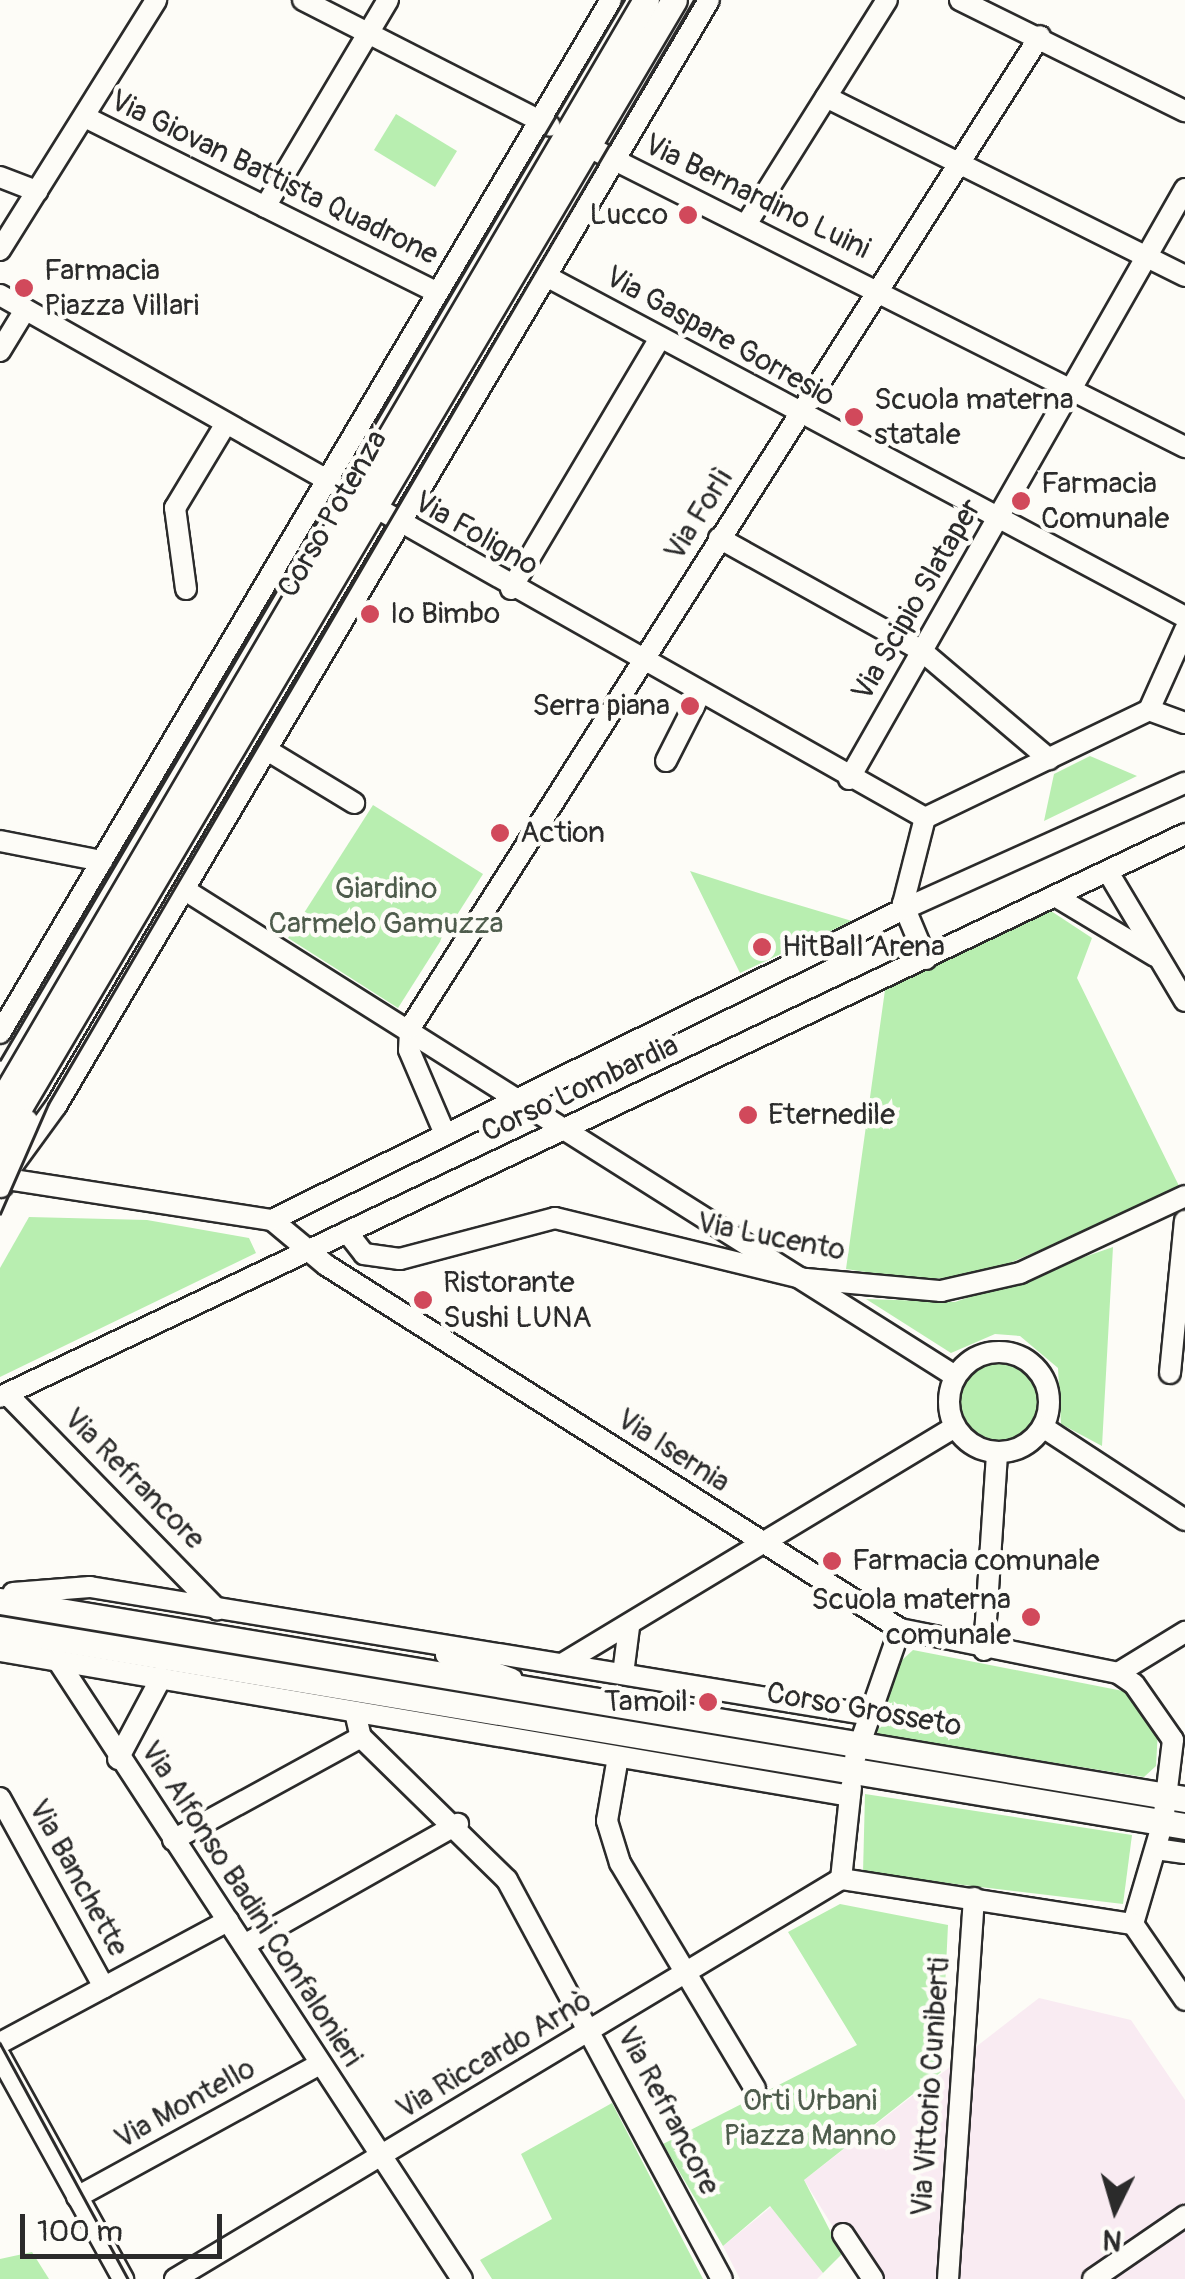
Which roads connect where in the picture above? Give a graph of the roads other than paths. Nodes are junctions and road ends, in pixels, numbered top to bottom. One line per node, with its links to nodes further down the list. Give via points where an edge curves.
1 (156, 0): 14 (street)
2 (303, 0): 10 (street, Via Bernardino Luini)
3 (388, 0): 10 (street)
4 (611, 0): 15 (street, Corso Potenza)
5 (646, 0): 16 (main road, Corso Potenza)
6 (674, 0): 16 (main road, Corso Potenza)
7 (708, 0): 17 (street, Corso Potenza)
8 (888, 0): 12 (street)
9 (960, 0): 11 (street)
10 (368, 34): 15 (street, Via Bernardino Luini); 22 (street)
11 (1040, 36): 13 (street); 18 (street, Via Forlì)
12 (826, 97): 18 (street); 23 (street)
13 (1185, 111)
14 (84, 117): 21 (street); 22 (street, Via Giovan Battista Quadrone)
15 (539, 120): 16 (street, Via Bernardino Luini); 29 (street, Corso Potenza)
16 (577, 141): 17 (street, Via Bernardino Luini); 39 (main road, Corso Potenza)
17 (615, 160): 23 (street, Via Bernardino Luini); 26 (street, Corso Potenza)
18 (956, 164): 25 (street); 28 (street, Via Forlì)
19 (0, 177): 21 (street)
20 (1185, 189): 25 (street, Via Scipio Slataper)
21 (37, 191): 24 (street)
22 (265, 207): 29 (street, Via Giovan Battista Quadrone)
23 (747, 223): 28 (street, Via Bernardino Luini)
24 (0, 250)
25 (1147, 256): 27 (street); 34 (street, Via Scipio Slataper)
26 (546, 276): 32 (street, Via Gaspare Gorresio); 41 (street, Corso Potenza)
27 (1185, 276)
28 (876, 290): 34 (street, Via Bernardino Luini); 35 (street, Via Forlì)
29 (436, 292): 38 (street, Corso Potenza)
30 (0, 295): 31 (street, Via Foligno)
31 (25, 310): 33 (street); 36 (street, Via Foligno)
32 (660, 338): 35 (street, Via Gaspare Gorresio); 43 (street)
33 (0, 351)
34 (1070, 390): 37 (street, Via Bernardino Luini); 40 (street, Via Scipio Slataper)
35 (798, 414): 40 (street, Via Gaspare Gorresio); 42 (street, Via Forlì)
36 (226, 425): 38 (street, Via Foligno); 44 (street, via 175,508)
37 (1185, 448)
38 (322, 480): 39 (street, Via Foligno); 61 (street, Corso Potenza)
39 (362, 504): 41 (street, Via Foligno); 71 (main road, Corso Potenza)
40 (996, 520): 45 (street, Via Gaspare Gorresio); 47 (street, Via Scipio Slataper)
41 (399, 525): 43 (street, Via Foligno); 52 (street, Corso Potenza)
42 (720, 538): 47 (street); 48 (street, Via Forlì)
43 (510, 589): 48 (street, Via Foligno)
44 (186, 590)
45 (1185, 618)
46 (1185, 630): 50 (street)
47 (922, 651): 53 (street); 55 (street, Via Scipio Slataper)
48 (641, 663): 49 (street, Via Foligno); 69 (street, Via Forlì)
49 (700, 696): 54 (street); 55 (street, Via Foligno)
50 (1150, 710): 51 (street); 53 (street)
51 (1185, 722)
52 (268, 750): 57 (street); 63 (street, Corso Potenza)
53 (1049, 758): 58 (street)
54 (666, 761)
55 (849, 779): 58 (street, Via Foligno)
56 (1185, 783): 65 (street, Corso Lombardia)
57 (354, 804)
58 (926, 818): 65 (street)
59 (1185, 834): 62 (street, Corso Lombardia)
60 (0, 842): 61 (street)
61 (102, 861): 70 (street, Corso Potenza)
62 (1108, 872): 64 (street, Corso Lombardia); 66 (street)
63 (186, 890): 69 (street); 78 (street, Corso Potenza)
64 (1055, 896): 66 (street); 67 (street, Corso Lombardia)
65 (904, 909): 67 (street); 73 (street, Corso Lombardia)
66 (1157, 958): 68 (street)
67 (926, 959): 75 (street, Corso Lombardia)
68 (1185, 1001)
69 (410, 1028): 73 (street); 76 (street, via 409,1050)
70 (0, 1033)
71 (38, 1057): 72 (main road, Corso Potenza); 74 (main road, Corso Potenza); 77 (main road, Corso Potenza); 78 (main road, Corso Potenza)
72 (0, 1087)
73 (518, 1097): 75 (street); 76 (street, Corso Lombardia)
74 (0, 1104)
75 (566, 1129): 82 (street, Corso Lombardia); 84 (street)
76 (444, 1134): 80 (street, Corso Lombardia)
77 (0, 1140)
78 (1, 1180): 80 (street)
79 (1185, 1196): 84 (street, Via Lucento, via 1020,1273 962,1289)
80 (272, 1220): 83 (street, Via Isernia)
81 (1185, 1222): 85 (street)
82 (347, 1232): 83 (street, Corso Lombardia); 84 (street, Via Lucento, via 364,1254 400,1258 526,1222 585,1221)
83 (306, 1250): 87 (street, Corso Lombardia); 92 (street, Via Isernia)
84 (806, 1279): 86 (street)
85 (1170, 1373)
86 (955, 1376): 88 (street); 89 (street, via 994,1351 1024,1358 1049,1396)
87 (3, 1395): 95 (street, Via Refrancore)
88 (955, 1427): 90 (street); 92 (street)
89 (1042, 1427): 90 (street, via 1018,1448); 91 (street)
90 (997, 1452): 101 (street)
91 (1185, 1520)
92 (764, 1544): 96 (street); 97 (street, Via Isernia)
93 (0, 1590): 95 (street, Corso Grosseto, via 90,1588)
94 (0, 1600): 108 (main road, Corso Grosseto)
95 (217, 1609): 100 (street, Corso Grosseto)
96 (628, 1627): 104 (street); 106 (street)
97 (900, 1628): 101 (street, Via Isernia); 110 (street)
98 (0, 1632): 103 (street, Corso Grosseto); 112 (main road, Corso Grosseto)
99 (1185, 1632): 105 (street)
100 (392, 1636): 104 (street, Corso Grosseto); 108 (street, Corso Grosseto)
101 (984, 1650): 105 (street, Via Isernia)
102 (0, 1652): 103 (street, Corso Grosseto)
103 (50, 1660): 107 (street, Corso Grosseto); 117 (street, Via Alfonso Badini Confalonieri)
104 (562, 1664): 106 (street, Corso Grosseto)
105 (1118, 1673): 114 (street)
106 (623, 1674): 110 (street, Corso Grosseto)
107 (161, 1678): 109 (street, Corso Grosseto); 117 (street)
108 (532, 1686): 115 (main road, Corso Grosseto)
109 (356, 1712): 111 (street, Corso Grosseto); 113 (street)
110 (864, 1714): 115 (street)
111 (379, 1716): 112 (street, Corso Grosseto); 116 (street, Corso Grosseto)
112 (544, 1722): 118 (main road, Corso Grosseto)
113 (362, 1737): 121 (street, Via Refrancore); 123 (street)
114 (1179, 1737): 119 (street)
115 (857, 1741): 118 (street); 119 (main road, Corso Grosseto)
116 (618, 1757): 118 (street, Corso Grosseto); 131 (street, via 608,1834)
117 (118, 1760): 123 (street, Via Alfonso Badini Confalonieri)
118 (851, 1784): 122 (main road, Corso Grosseto); 126 (street)
119 (1177, 1784): 122 (street)
120 (0, 1798): 132 (street, Via Banchette)
121 (458, 1824): 130 (street); 134 (street, Via Refrancore, via 507,1880)
122 (1174, 1824): 124 (street)
123 (173, 1840): 128 (street, Via Alfonso Badini Confalonieri)
124 (1156, 1849): 125 (street); 129 (street)
125 (1185, 1853)
126 (841, 1878): 127 (street); 131 (street, Via Riccardo Arnò)
127 (974, 1898): 129 (street); 148 (street, Via Vittorio Cuniberti)
128 (228, 1920): 130 (street, Via Alfonso Badini Confalonieri); 132 (street)
129 (1133, 1924): 133 (street)
130 (244, 1946): 137 (street, Via Alfonso Badini Confalonieri)
131 (686, 1974): 134 (street, Via Riccardo Arnò); 138 (street)
132 (104, 1987): 135 (street)
133 (1185, 2000)
134 (592, 2032): 139 (street, Via Riccardo Arnò); 146 (street, Via Refrancore)
135 (0, 2043)
136 (0, 2056): 140 (street)
137 (320, 2064): 139 (street, Via Alfonso Badini Confalonieri); 140 (street, Via Montello)
138 (755, 2090)
139 (381, 2156): 144 (street, Via Riccardo Arnò); 145 (street, Via Alfonso Badini Confalonieri)
140 (77, 2197): 143 (street)
141 (1185, 2216): 149 (street)
142 (843, 2234): 147 (street)
143 (124, 2279)
144 (175, 2279)
145 (462, 2279)
146 (722, 2279)
147 (873, 2279)
148 (948, 2279)
149 (1092, 2279)

